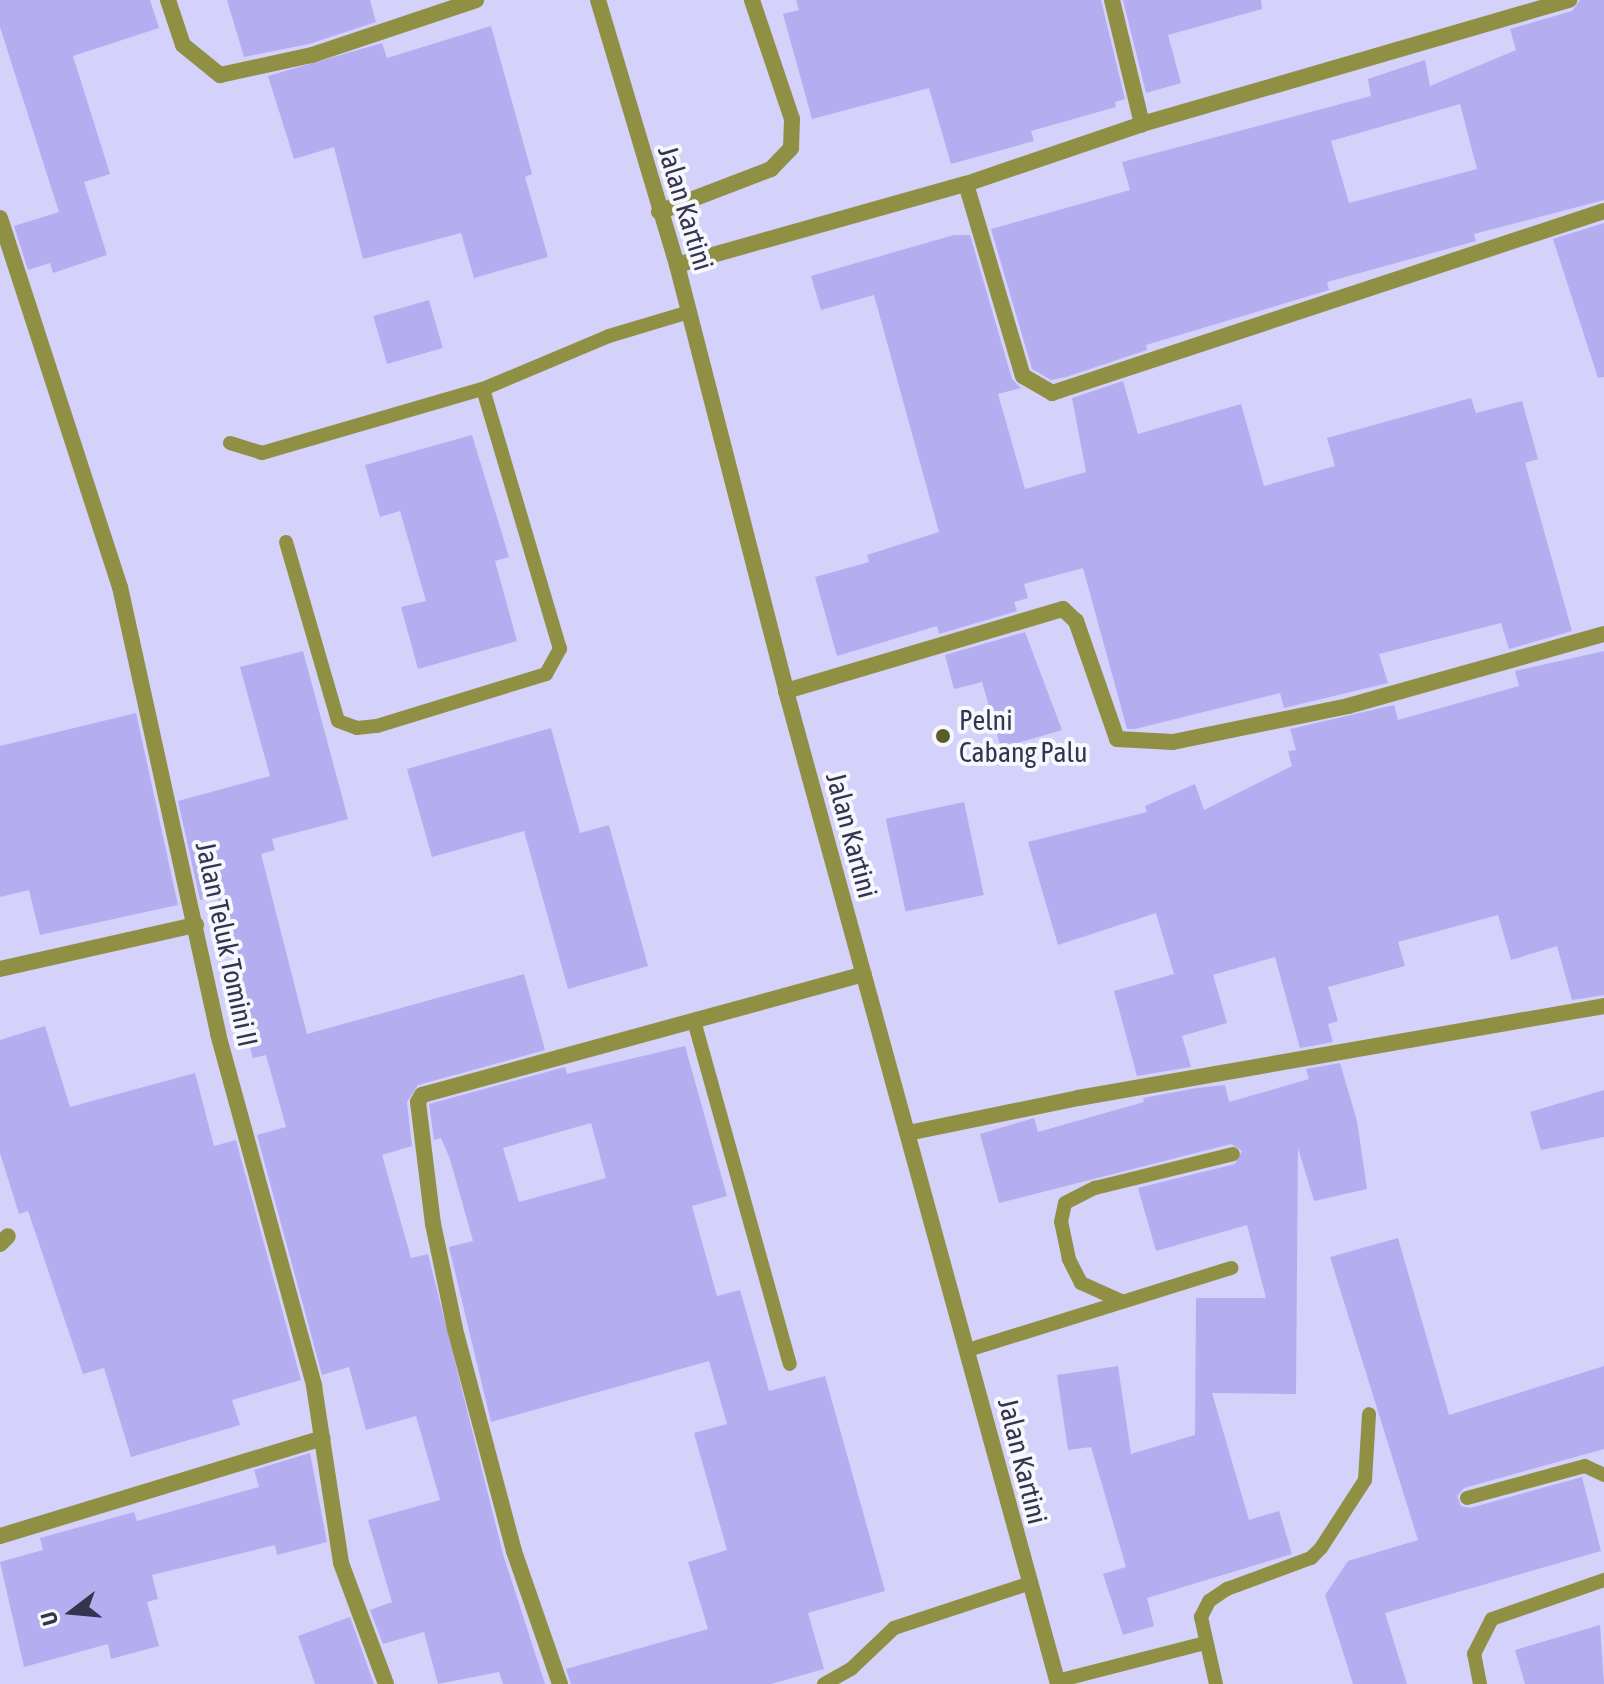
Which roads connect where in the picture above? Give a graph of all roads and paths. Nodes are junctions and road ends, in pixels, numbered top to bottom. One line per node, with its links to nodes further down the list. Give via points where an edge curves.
1 (168, 0): 2 (street, via 183,45 220,75 312,55)
2 (476, 0)
3 (598, 0): 10 (street, Jalan Kartini)
4 (752, 0): 10 (street, via 792,119 791,148 771,169)
5 (1112, 0): 7 (street)
6 (1569, 0): 7 (street)
7 (1142, 124): 8 (street)
8 (966, 184): 9 (street, via 1023,376 1052,393); 12 (street)
9 (1604, 211)
10 (659, 212): 12 (street, Jalan Kartini)
11 (0, 218): 19 (street, Jalan Teluk Tomini II, via 120,587)
12 (677, 265): 13 (street, Jalan Kartini)
13 (689, 312): 14 (lane, via 609,336); 18 (street, Jalan Kartini)
14 (483, 389): 15 (lane, via 262,453); 16 (lane, via 560,649 546,674 377,726 357,728 338,721)
15 (230, 443)
16 (286, 542)
17 (1604, 634): 18 (street, via 1348,706 1173,742 1117,739 1076,621 1063,609)
18 (786, 691): 21 (street, Jalan Kartini)
19 (196, 925): 20 (street); 31 (street, Jalan Teluk Tomini II, via 218,1034 314,1386)
20 (0, 969)
21 (864, 974): 23 (street); 24 (street, Jalan Kartini)
22 (1604, 1006): 24 (street)
23 (694, 1021): 29 (lane); 40 (street, via 422,1095 418,1102 433,1224 455,1329 514,1551)
24 (908, 1133): 28 (street, Jalan Kartini)
25 (1233, 1154): 27 (lane, via 1095,1188 1065,1203 1061,1222 1081,1283)
26 (1232, 1268): 27 (lane)
27 (1121, 1301): 28 (lane)
28 (968, 1350): 36 (street, Jalan Kartini)
29 (790, 1364)
30 (1369, 1414): 37 (lane, via 1365,1480 1321,1548 1311,1558 1227,1589 1209,1601 1201,1617)
31 (322, 1438): 34 (street); 39 (street, Jalan Teluk Tomini II, via 341,1563)
32 (1604, 1475): 33 (lane, via 1585,1466)
33 (1467, 1498)
34 (0, 1536)
35 (1604, 1580): 43 (lane, via 1492,1619 1474,1654)
36 (1028, 1584): 38 (street, Jalan Kartini); 41 (lane, via 894,1628 851,1669)
37 (1205, 1643): 38 (lane); 42 (lane)
38 (1058, 1682)
39 (386, 1684)
40 (560, 1684)
41 (824, 1684)
42 (1216, 1684)
43 (1480, 1684)

